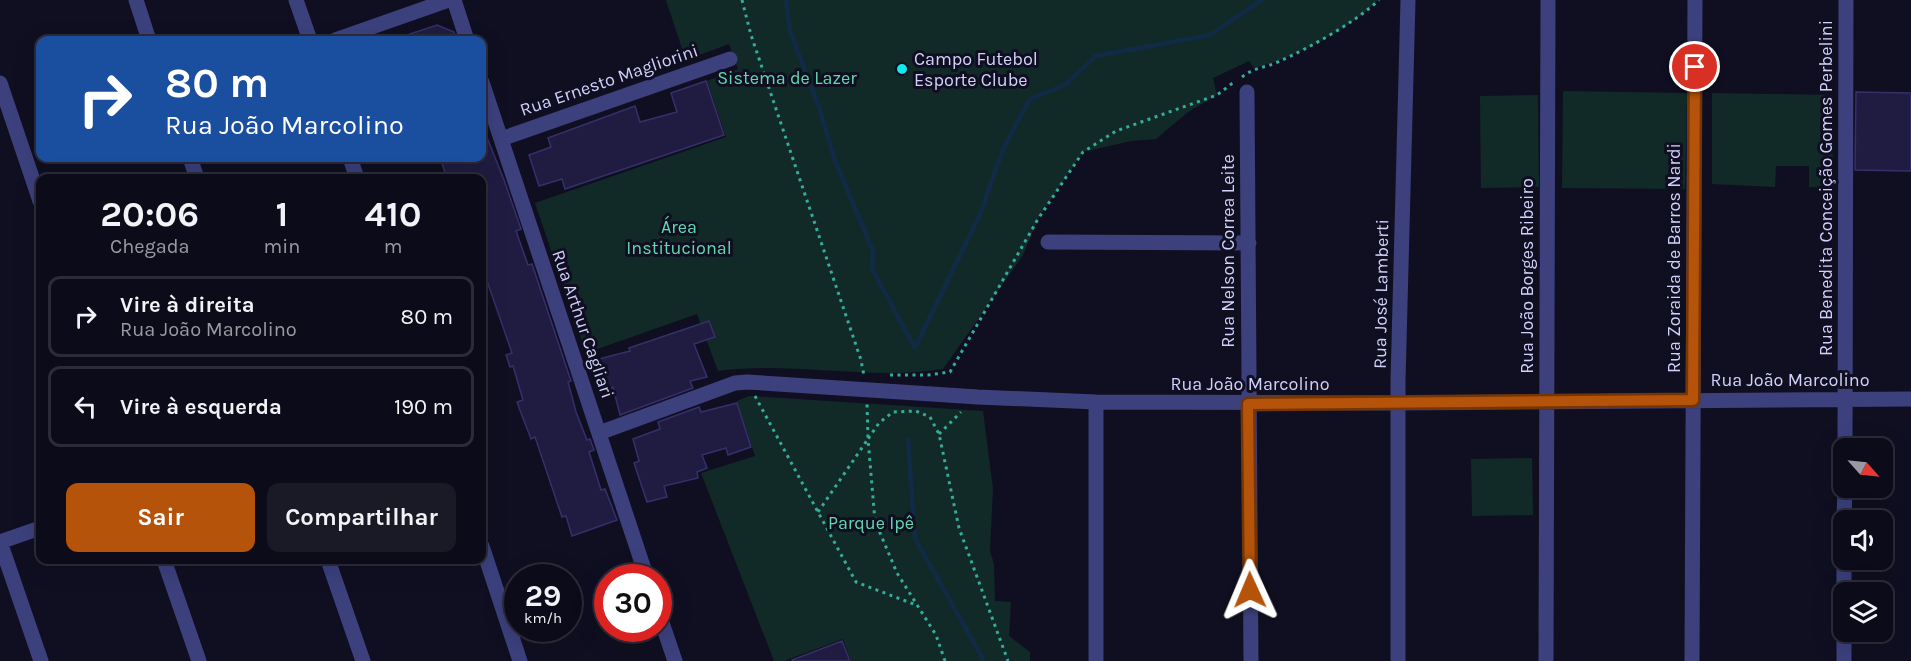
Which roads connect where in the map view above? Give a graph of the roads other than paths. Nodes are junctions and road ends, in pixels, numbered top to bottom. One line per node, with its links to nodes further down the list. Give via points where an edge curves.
1 (136, 0): 9 (street)
2 (296, 0): 10 (street)
3 (449, 0): 11 (street)
4 (454, 0): 12 (street)
5 (1408, 0): 26 (street, Rua José Lamberti)
6 (1548, 0): 25 (street, Rua João Borges Ribeiro)
7 (1695, 0): 23 (street, Rua Zoraida de Barros Nardi)
8 (1846, 0): 21 (street, Rua Benedita Conceição Gomes Perbelini)
9 (149, 36)
10 (309, 36)
11 (346, 36)
12 (466, 36)
13 (730, 59): 17 (street, Rua Ernesto Magliorini)
14 (0, 83): 18 (street)
15 (1247, 92): 20 (street, Rua Nelson Correa Leite)
16 (486, 94): 17 (street, Rua Arthur Cagliari)
17 (501, 139): 28 (street, Rua Arthur Cagliari)
18 (36, 189)
19 (1048, 242): 20 (street)
20 (1249, 243): 27 (street, Rua Nelson Correa Leite)
21 (1845, 399): 22 (street, Rua João Marcolino); 23 (street, Rua João Marcolino); 29 (street, Rua Benedita Conceição Gomes Perbelini)
22 (1911, 399)
23 (1693, 400): 25 (street, Rua João Marcolino); 47 (street, Rua Zoraida de Barros Nardi)
24 (1096, 402): 27 (street, Rua João Marcolino); 28 (street, Rua João Marcolino, via 978,398 865,384 747,382); 43 (street)
25 (1547, 402): 26 (street, Rua João Marcolino); 46 (street, Rua João Borges Ribeiro)
26 (1398, 403): 27 (street, Rua João Marcolino); 45 (street, Rua José Lamberti)
27 (1248, 404): 44 (street, Rua Nelson Correa Leite)
28 (599, 433): 35 (street, Rua Arthur Cagliari)
29 (1845, 438)
30 (36, 529): 31 (street)
31 (0, 542): 38 (street)
32 (486, 558): 41 (street)
33 (165, 564): 39 (street)
34 (329, 564): 40 (street)
35 (642, 564)
36 (669, 642): 42 (street)
37 (1844, 642): 48 (street)
38 (41, 661)
39 (199, 661)
40 (363, 661)
41 (520, 661)
42 (675, 661)
43 (1096, 661)
44 (1251, 661)
45 (1398, 661)
46 (1546, 661)
47 (1692, 661)
48 (1844, 661)

